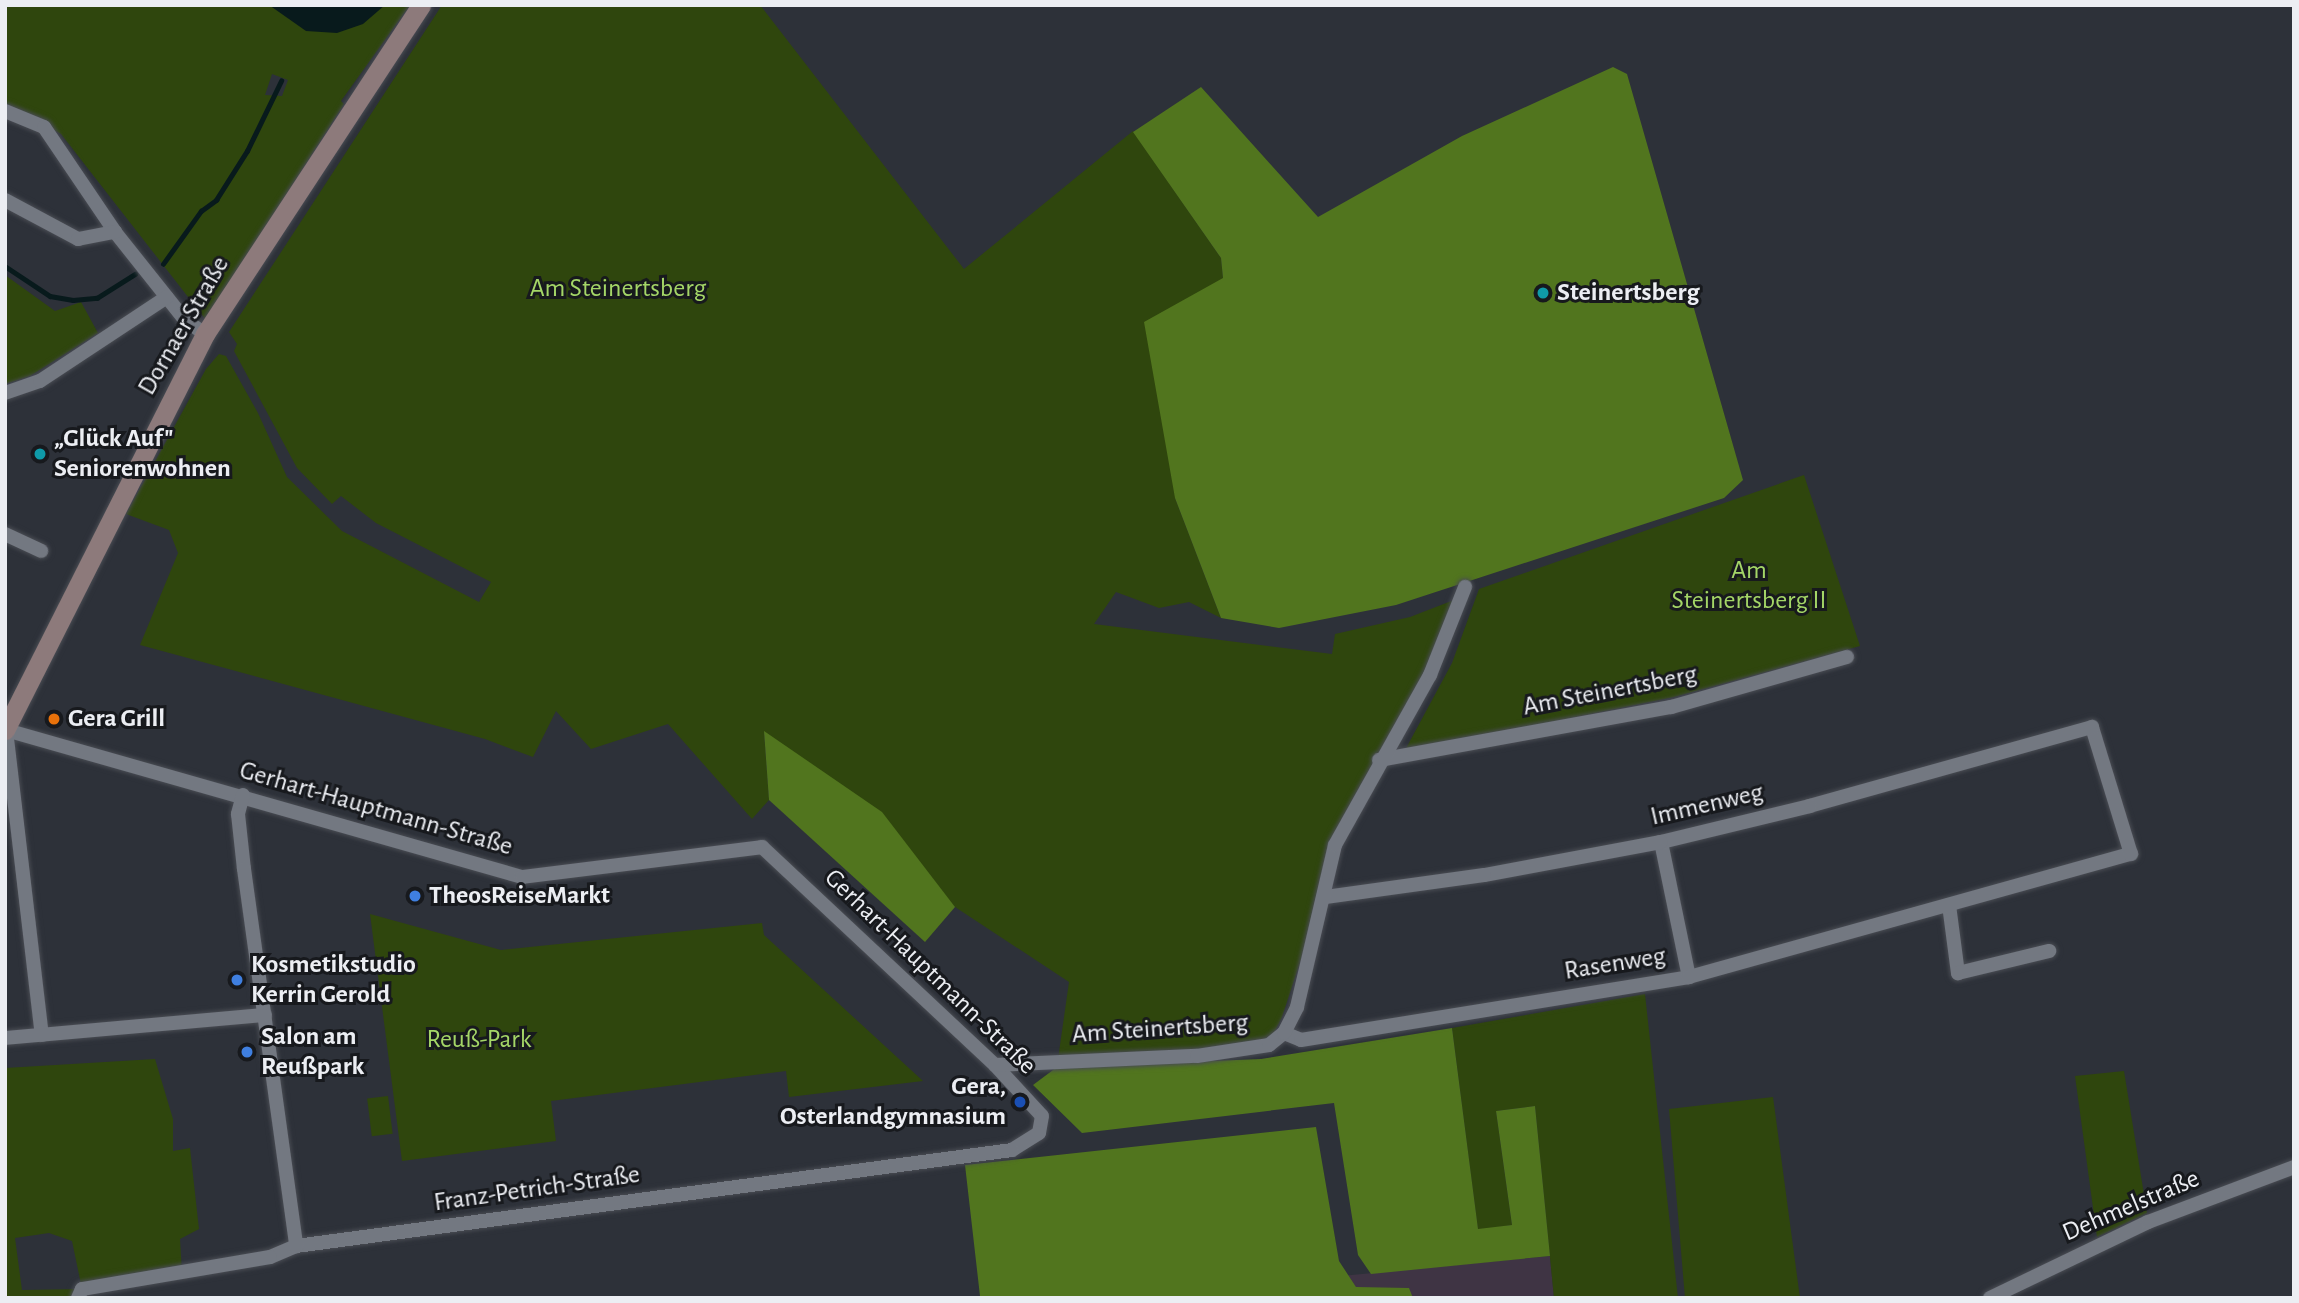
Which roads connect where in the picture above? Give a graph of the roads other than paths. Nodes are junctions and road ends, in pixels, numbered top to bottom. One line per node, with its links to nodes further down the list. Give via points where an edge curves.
1 (421, 5): 6 (main road, Dornaer Straße)
2 (5, 111): 4 (street, via 44,127)
3 (5, 200): 4 (street, via 78,239)
4 (115, 232): 5 (street)
5 (167, 297): 6 (street, via 184,320); 7 (street, via 40,381)
6 (205, 334): 12 (main road, Dornaer Straße)
7 (5, 393)
8 (5, 534): 9 (street)
9 (41, 551)
10 (1465, 587): 13 (street, Am Steinertsberg, via 1430,675)
11 (1847, 657): 13 (street, Am Steinertsberg, via 1671,707)
12 (6, 730): 14 (street, Gerhart-Hauptmann-Straße); 23 (street)
13 (1380, 760): 17 (street, Am Steinertsberg, via 1335,845)
14 (243, 795): 21 (street, via 238,814); 25 (street, Gerhart-Hauptmann-Straße, via 522,877 762,847)
15 (1661, 842): 16 (street, Immenweg, via 1810,806 2092,727); 17 (street, Immenweg, via 1484,875); 20 (street)
16 (2131, 854): 18 (street, Rasenweg)
17 (1326, 897): 22 (street, Am Steinertsberg, via 1297,1007)
18 (1949, 905): 19 (street, via 1958,973); 20 (street, Rasenweg)
19 (2049, 951)
20 (1689, 977): 22 (street, Rasenweg, via 1301,1040)
21 (265, 1016): 23 (street); 28 (street)
22 (1284, 1033): 25 (street, Am Steinertsberg, via 1269,1045 1197,1056)
23 (42, 1035): 24 (street)
24 (5, 1038)
25 (995, 1065): 26 (street, Gerhart-Hauptmann-Straße, via 1042,1115 1039,1133)
26 (1012, 1150): 28 (street, Franz-Petrich-Straße)
27 (2294, 1167): 30 (street, Dehmelstraße, via 2148,1222)
28 (296, 1246): 29 (street, Franz-Petrich-Straße, via 270,1257)
29 (80, 1293)
30 (1990, 1298)

